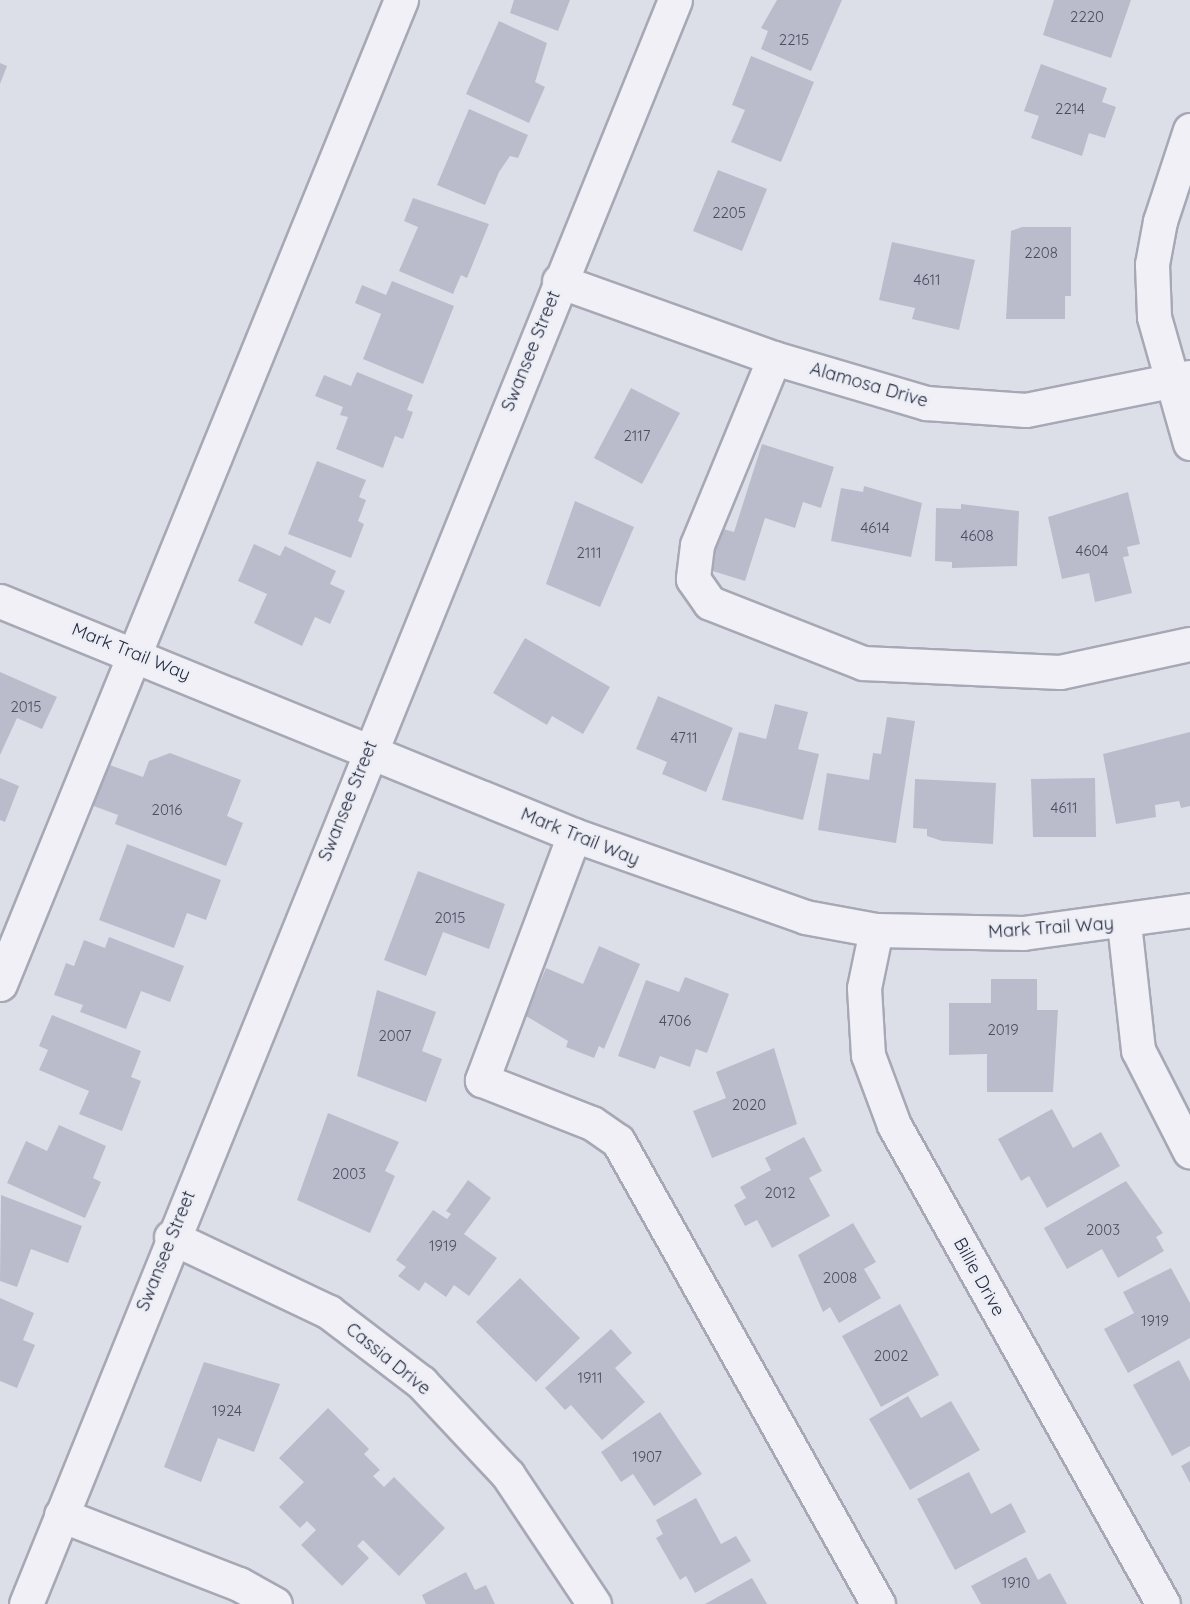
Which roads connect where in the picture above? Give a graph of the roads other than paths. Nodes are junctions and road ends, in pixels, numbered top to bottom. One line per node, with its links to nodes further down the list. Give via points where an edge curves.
1 (401, 0): 10 (street)
2 (675, 0): 4 (street, Swansee Street)
3 (1190, 130): 6 (street, via 1160,221 1152,264 1154,316)
4 (559, 281): 5 (street, Alamosa Drive); 11 (street, Swansee Street)
5 (774, 358): 6 (street, Alamosa Drive, via 926,403 1026,410); 9 (street, via 697,545 693,579 710,603 863,663 1060,672)
6 (1181, 379): 7 (street)
7 (1190, 443)
8 (0, 601): 10 (street, Mark Trail Way)
9 (1190, 644)
10 (134, 653): 11 (street, Mark Trail Way); 16 (street)
11 (369, 747): 12 (street, Mark Trail Way); 18 (street, Swansee Street)
12 (573, 835): 15 (street, Mark Trail Way, via 805,917); 23 (street, via 482,1080 592,1123 618,1141)
13 (1190, 910): 14 (street, Mark Trail Way)
14 (1124, 923): 15 (street, Mark Trail Way, via 1023,933); 17 (street, via 1138,1050)
15 (876, 930): 24 (street, Billie Drive, via 864,988 868,1055 894,1125)
16 (0, 984)
17 (1190, 1152)
18 (171, 1237): 19 (street, Swansee Street); 22 (street, Cassia Drive, via 329,1312 421,1382 508,1475)
19 (62, 1515): 20 (street, Swansee Street); 21 (street, via 239,1584)
20 (26, 1604)
21 (275, 1604)
22 (594, 1604)
23 (878, 1604)
24 (1163, 1604)

